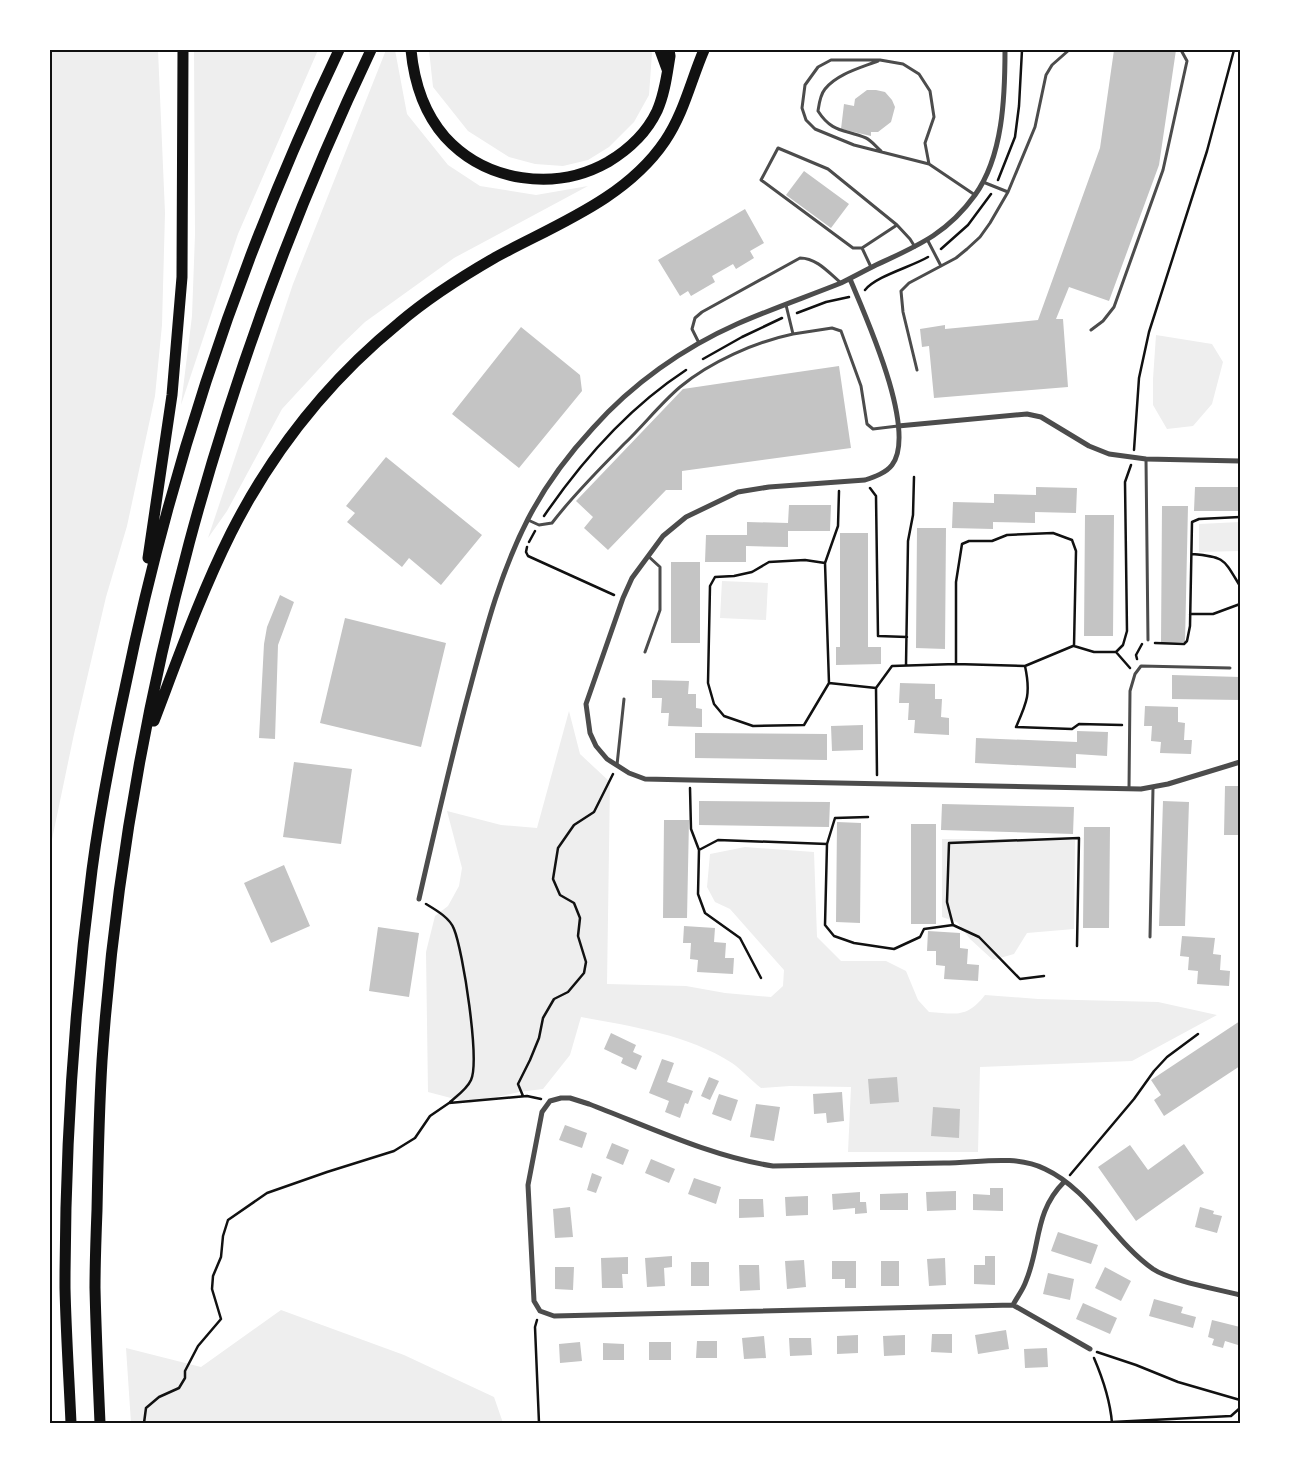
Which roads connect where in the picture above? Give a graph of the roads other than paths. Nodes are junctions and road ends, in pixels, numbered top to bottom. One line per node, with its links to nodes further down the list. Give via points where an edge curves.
1 (184, 50): 38 (highway, via 182,277 172,395)
2 (339, 50): 38 (highway, via 235,296 192,425)
3 (371, 50): 43 (highway, via 304,199 226,414 187,550)
4 (411, 50): 13 (highway, via 424,104 444,136 472,159 508,175 528,179 547,180 584,173 617,156 633,143 656,112 664,92)
5 (660, 50): 13 (highway)
6 (669, 50): 13 (highway)
7 (695, 50): 14 (highway)
8 (704, 50): 14 (highway)
9 (1005, 50): 17 (street, via 1000,124)
10 (1069, 50): 18 (lane, via 1046,75 1035,127)
11 (1181, 50): 29 (lane, via 1187,61 1186,70 1163,170 1114,308)
12 (880, 60): 15 (lane, via 852,71 824,89 818,112 824,122 868,138); 15 (lane, via 831,60 818,67 805,85 802,108 806,120 815,129); 16 (lane, via 903,64 919,74 930,91 934,117 924,143)
13 (667, 71)
14 (691, 86): 43 (highway, via 676,125 636,175 567,221 495,258 442,291 399,322 322,396 290,436 231,533 184,641)
15 (882, 152): 16 (lane)
16 (930, 164): 19 (lane)
17 (983, 182): 18 (lane); 19 (street)
18 (1008, 192): 24 (lane, via 980,237 956,258)
19 (975, 196): 21 (street)
20 (897, 225): 22 (lane); 22 (lane, via 828,169 778,148 761,180 853,248); 23 (lane)
21 (928, 241): 23 (street); 24 (lane)
22 (862, 248): 25 (lane)
23 (915, 248): 25 (street)
24 (941, 266): 32 (lane, via 901,291)
25 (871, 268): 26 (street)
26 (850, 279): 27 (street); 33 (street, via 889,378)
27 (841, 282): 28 (street); 31 (lane, via 814,261 800,258 702,312 695,318 692,329)
28 (786, 305): 30 (lane); 31 (street)
29 (1092, 330)
30 (793, 334): 33 (lane, via 832,328 841,331 862,386 867,424 873,429); 36 (lane, via 748,347 708,368 681,387 572,498 552,523 539,525)
31 (699, 344): 36 (street, via 643,380 593,427 559,469)
32 (917, 370)
33 (898, 426): 34 (street, via 1027,414 1041,417 1089,446 1109,454); 37 (street, via 898,451 892,465 879,475 865,480 738,492 686,517)
34 (1146, 460): 35 (street); 39 (lane)
35 (1240, 461)
36 (528, 520): 48 (street, via 487,622)
37 (647, 555): 40 (lane, via 660,567 660,610); 45 (street, via 623,598 586,704 590,732 596,746 606,759)
38 (137, 631): 54 (highway, via 92,865 82,952 69,1138 65,1289)
39 (1148, 640)
40 (645, 652)
41 (1230, 668): 47 (lane, via 1141,666 1130,691)
42 (624, 699): 45 (lane)
43 (141, 756): 55 (highway, via 112,954 102,1059 95,1286)
44 (1240, 762): 46 (street)
45 (617, 766): 47 (street, via 645,779)
46 (1153, 788): 47 (street); 49 (lane)
47 (1129, 789)
48 (419, 899)
49 (1150, 937)
50 (1064, 1182): 51 (street, via 1083,1196 1127,1245 1155,1270); 52 (street, via 1046,1205 1027,1281); 52 (street, via 1046,1170 1015,1160 774,1166 712,1151 570,1098 550,1101 542,1112 528,1184 534,1301 540,1311 554,1316)
51 (1240, 1295)
52 (1013, 1305): 53 (street)
53 (1090, 1349)
54 (70, 1423)
55 (100, 1423)

